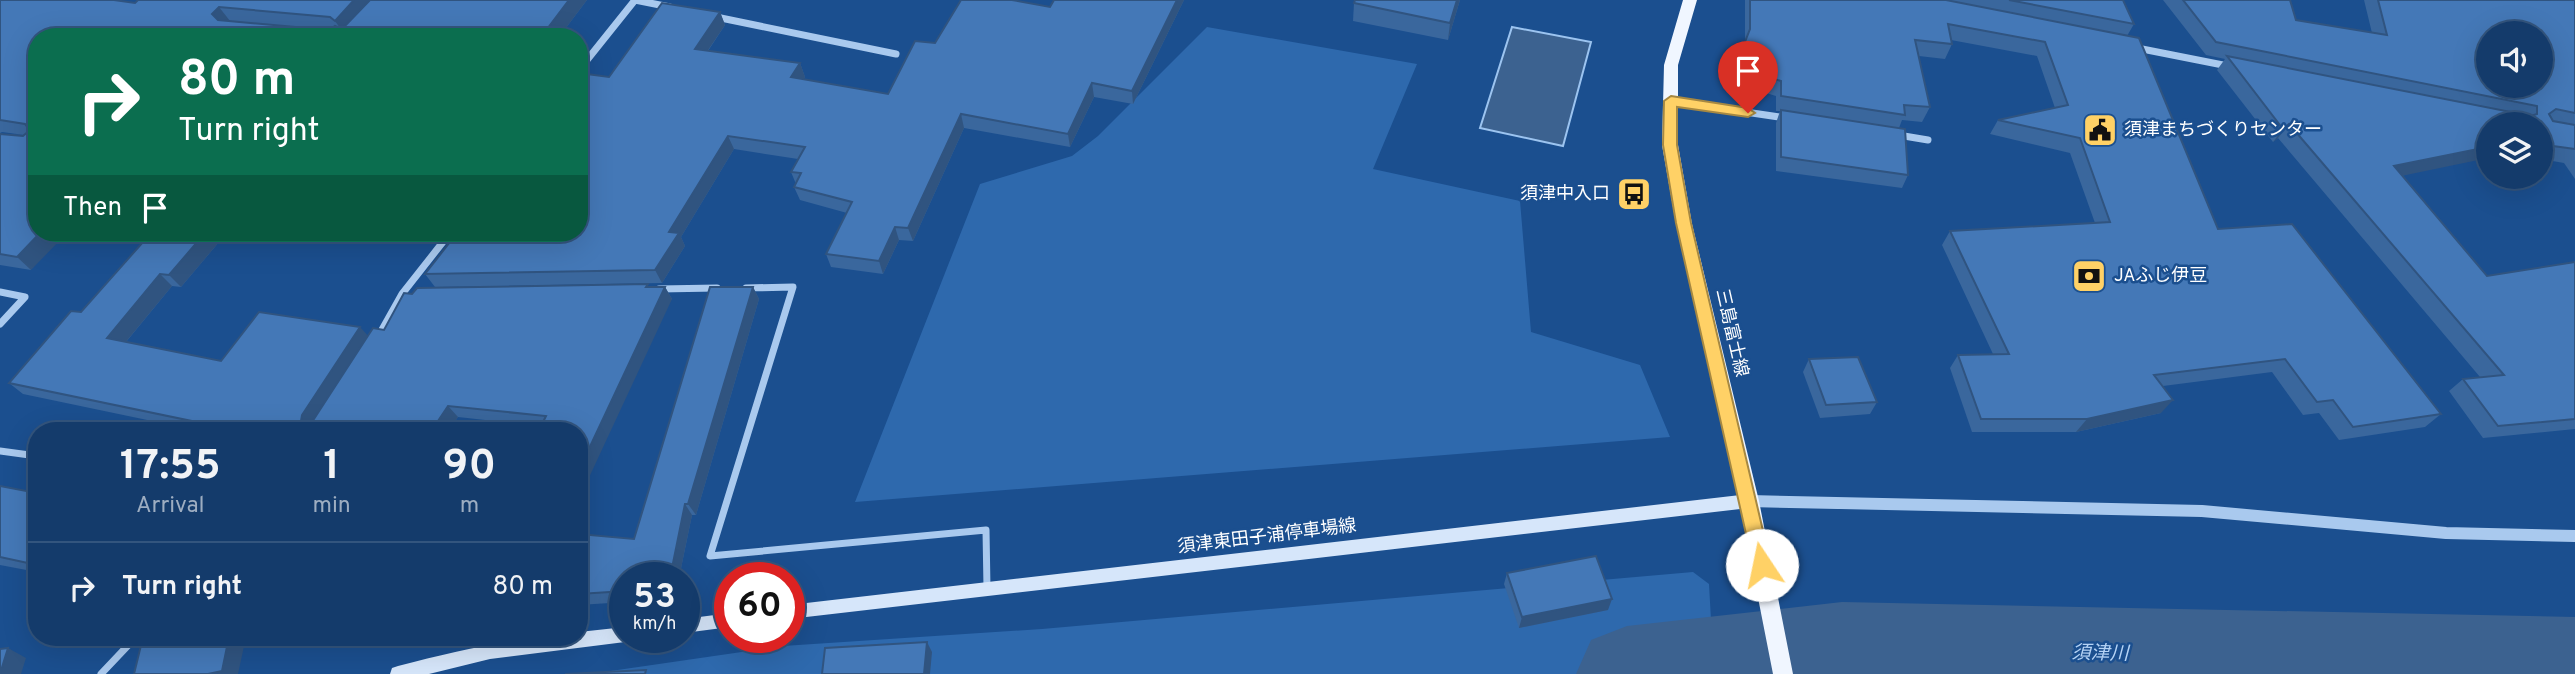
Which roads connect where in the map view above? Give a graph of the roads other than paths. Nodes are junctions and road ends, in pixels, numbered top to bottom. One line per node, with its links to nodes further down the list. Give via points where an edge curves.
1 (1689, 0): 8 (main road, 三島富士線, via 1671,65)
2 (674, 8): 6 (street, via 635,0)
3 (713, 16): 5 (street)
4 (2126, 46): 7 (street)
5 (896, 54)
6 (588, 59)
7 (2235, 68)
8 (1671, 101): 9 (street); 23 (main road, 三島富士線, via 1670,145 1684,223)
9 (1793, 119)
10 (1887, 134): 11 (street)
11 (1928, 140)
12 (443, 242): 17 (street)
13 (723, 288): 15 (street)
14 (737, 288): 25 (street, via 793,287 710,556 986,530)
15 (653, 289)
16 (0, 292): 19 (street, via 25,297)
17 (402, 294): 18 (street); 20 (street)
18 (416, 294)
19 (0, 324)
20 (377, 339)
21 (0, 451): 22 (street)
22 (28, 455)
23 (1749, 501): 24 (street, via 2202,511 2446,533); 25 (main road, 須津東田子浦停車場線); 33 (main road, 三島富士線)
24 (2575, 536)
25 (987, 588): 26 (main road, 須津東田子浦停車場線)
26 (805, 610)
27 (609, 636): 28 (main road)
28 (588, 639)
29 (127, 646): 31 (street)
30 (536, 646): 32 (main road)
31 (101, 674)
32 (398, 674)
33 (1783, 674)

